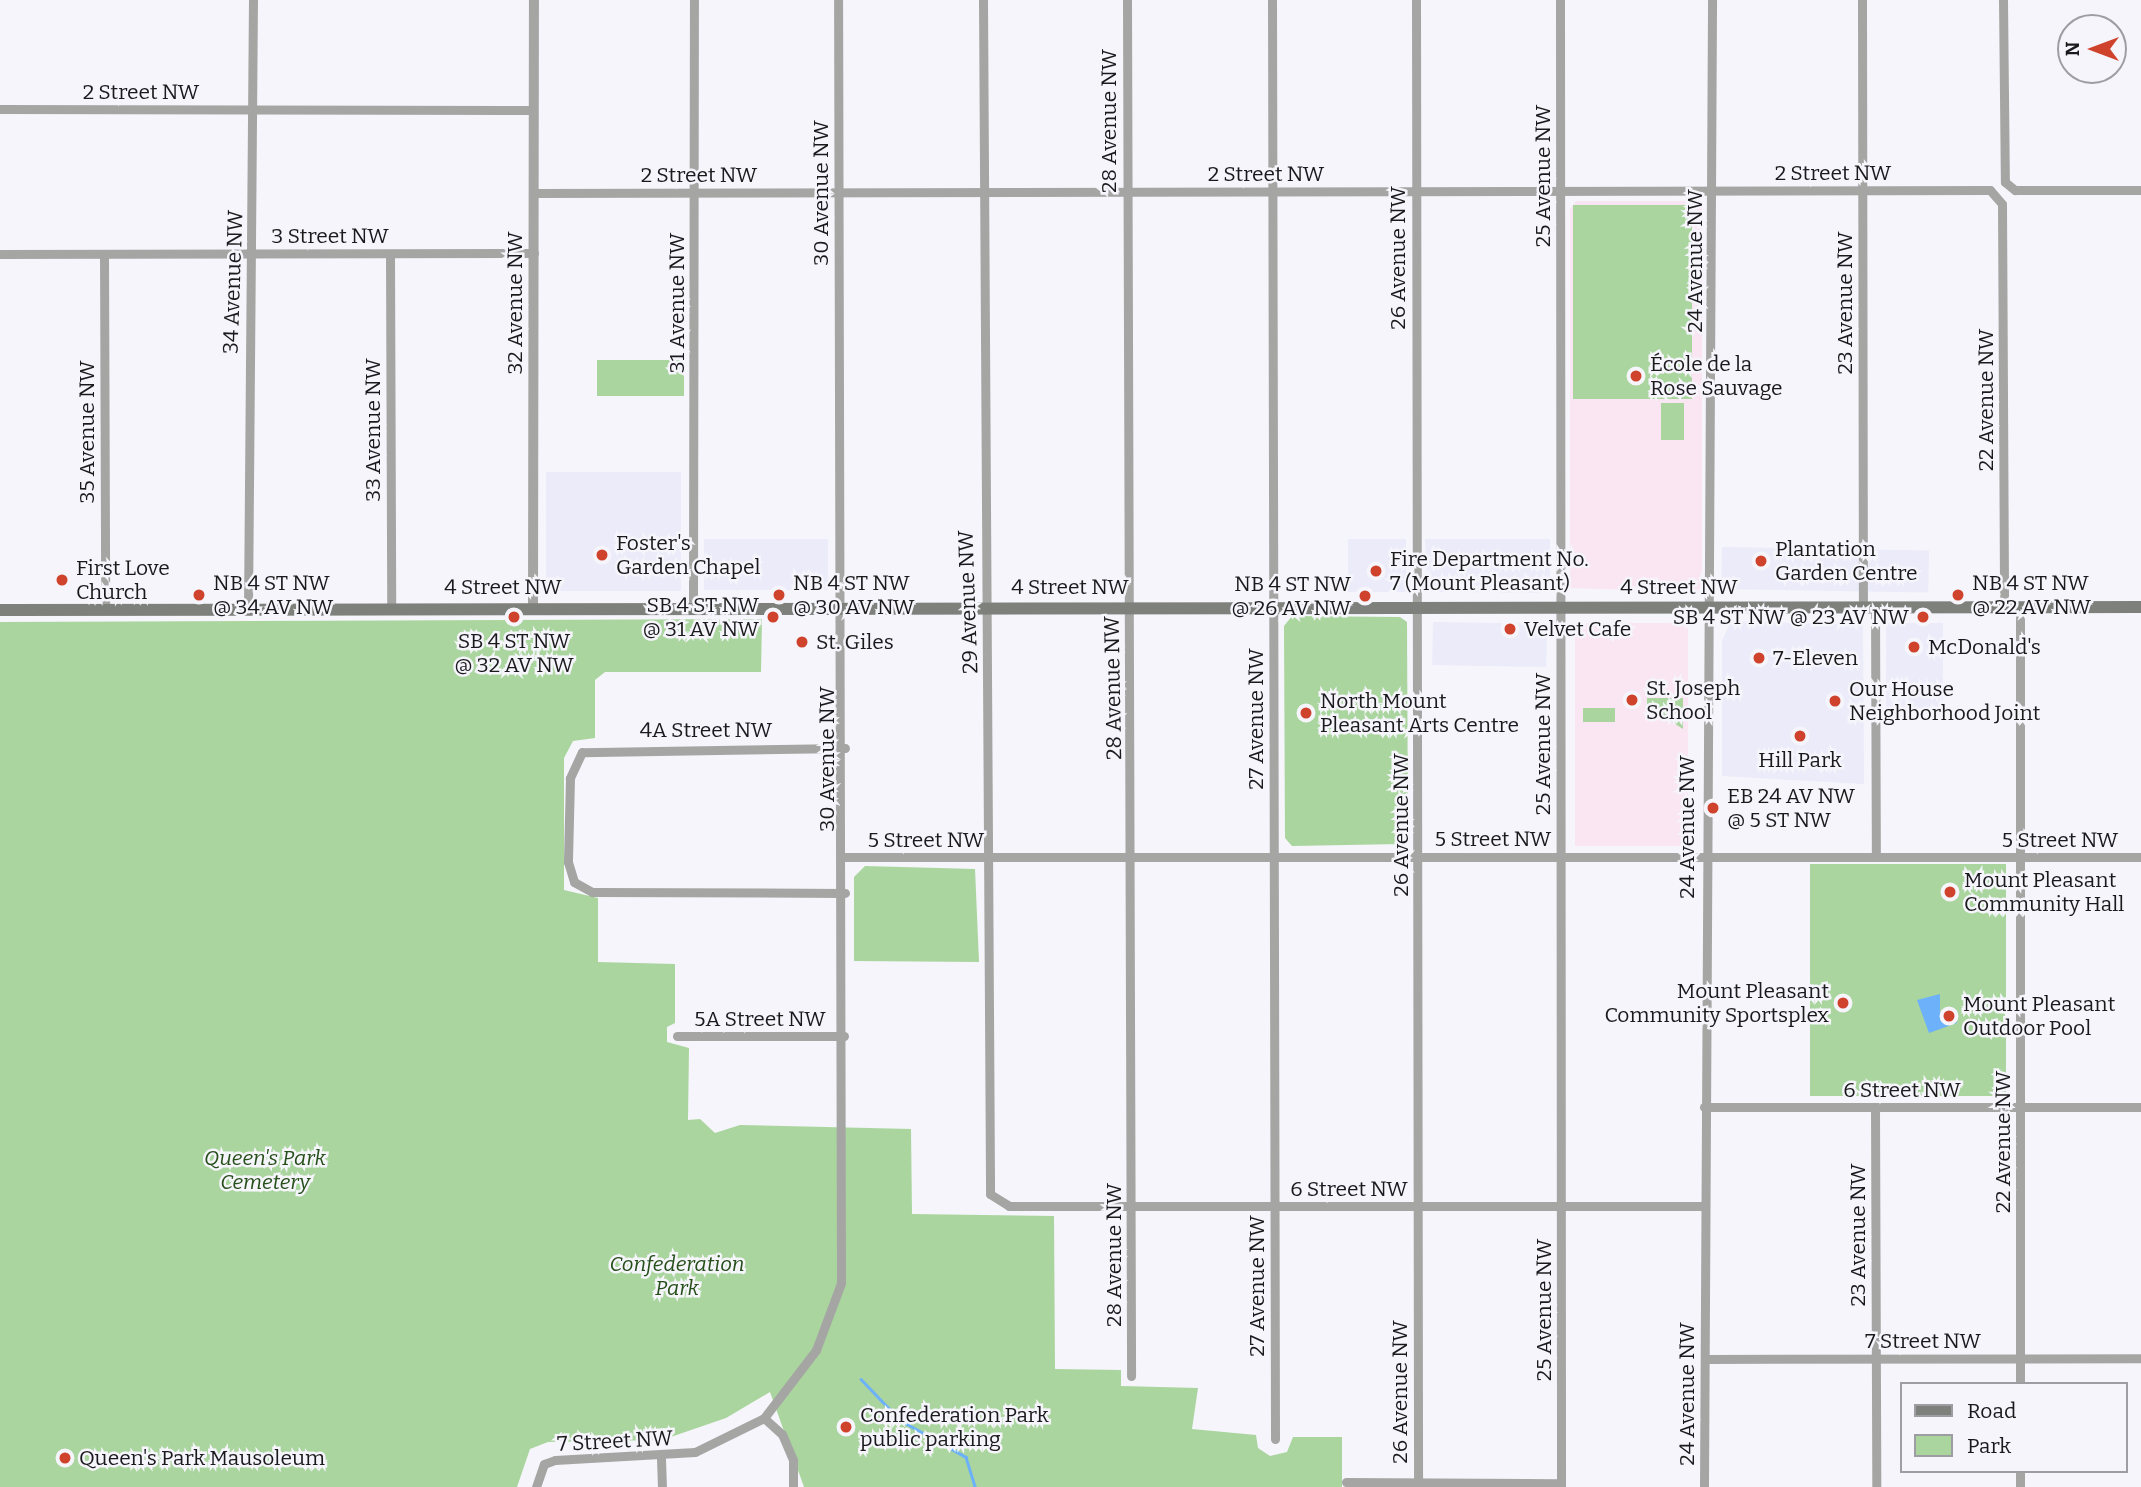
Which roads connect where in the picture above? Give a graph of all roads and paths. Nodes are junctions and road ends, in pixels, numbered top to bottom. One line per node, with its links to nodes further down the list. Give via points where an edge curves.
1 (253, 0): 14 (street, 34 Avenue NW)
2 (534, 0): 15 (street, 32 Avenue NW)
3 (694, 0): 22 (street, 31 Avenue NW)
4 (838, 0): 23 (street, 30 Avenue NW)
5 (983, 0): 24 (street, 29 Avenue NW)
6 (1127, 0): 25 (street, 28 Avenue NW)
7 (1272, 0): 17 (street, 27 Avenue NW)
8 (1416, 0): 18 (street, 26 Avenue NW)
9 (1560, 0): 19 (street, 25 Avenue NW)
10 (1712, 0): 20 (street, 24 Avenue NW)
11 (1862, 0): 21 (street, 23 Avenue NW)
12 (2003, 0): 16 (street, via 2008,185)
13 (0, 109): 14 (street, 2 Street NW)
14 (253, 110): 15 (street, 2 Street NW); 28 (street, 34 Avenue NW)
15 (533, 110): 26 (street, 32 Avenue NW)
16 (2141, 190)
17 (1271, 191): 18 (street, 2 Street NW); 25 (street, 2 Street NW); 37 (street, 27 Avenue NW)
18 (1416, 191): 19 (street, 2 Street NW); 41 (street, 26 Avenue NW)
19 (1561, 191): 20 (street, 2 Street NW); 42 (street, 25 Avenue NW)
20 (1712, 191): 21 (street, 2 Street NW); 43 (street, 24 Avenue NW)
21 (1862, 191): 27 (street, 2 Street NW); 38 (street, 23 Avenue NW)
22 (694, 192): 23 (street, 2 Street NW); 26 (street, 2 Street NW); 34 (street, 31 Avenue NW)
23 (838, 192): 24 (street, 2 Street NW); 40 (street, 30 Avenue NW)
24 (982, 192): 25 (street, 2 Street NW); 35 (street, 29 Avenue NW)
25 (1126, 192): 36 (street, 28 Avenue NW)
26 (534, 193): 29 (street, 32 Avenue NW)
27 (1997, 195): 44 (street, 22 Avenue NW, via 2002,204)
28 (249, 253): 31 (street, 3 Street NW); 32 (street, 3 Street NW); 47 (street, 34 Avenue NW)
29 (534, 253): 32 (street, 3 Street NW); 33 (street, 32 Avenue NW)
30 (0, 254): 31 (street, 3 Street NW)
31 (104, 254): 48 (street, 35 Avenue NW)
32 (390, 254): 39 (street, 33 Avenue NW)
33 (533, 606): 34 (main road, 4 Street NW); 39 (main road, 4 Street NW)
34 (693, 606): 40 (main road, 4 Street NW)
35 (986, 606): 36 (main road, 4 Street NW); 40 (main road, 4 Street NW); 52 (street, 29 Avenue NW)
36 (1129, 606): 37 (main road, 4 Street NW); 53 (street, 28 Avenue NW)
37 (1272, 606): 41 (main road, 4 Street NW); 54 (street, 27 Avenue NW)
38 (1869, 606): 43 (main road, 4 Street NW); 44 (main road, 4 Street NW); 51 (street, 23 Avenue NW)
39 (391, 607): 47 (main road, 4 Street NW)
40 (841, 607): 50 (street, 30 Avenue NW)
41 (1417, 607): 42 (main road, 4 Street NW); 55 (street, 26 Avenue NW)
42 (1560, 607): 43 (main road, 4 Street NW); 56 (street, 25 Avenue NW)
43 (1708, 607): 59 (street, 24 Avenue NW)
44 (2004, 607): 45 (main road, 4 Street NW)
45 (2020, 607): 46 (main road, 4 Street NW); 60 (street, 22 Avenue NW)
46 (2141, 607)
47 (248, 608): 48 (main road, 4 Street NW)
48 (105, 609): 49 (main road, 4 Street NW)
49 (0, 610)
50 (845, 748): 58 (street, 30 Avenue NW); 61 (street, 4A Street NW, via 594,748 574,762 568,862 574,882 592,892)
51 (1876, 856): 59 (street, 5 Street NW); 60 (street, 5 Street NW)
52 (988, 857): 53 (street, 5 Street NW); 58 (street, 5 Street NW); 68 (street, 29 Avenue NW, via 989,1187)
53 (1131, 857): 54 (street, 5 Street NW); 70 (street, 28 Avenue NW)
54 (1275, 857): 55 (street, 5 Street NW); 71 (street, 27 Avenue NW)
55 (1419, 857): 56 (street, 5 Street NW); 72 (street, 26 Avenue NW)
56 (1561, 857): 59 (street, 5 Street NW); 69 (street, 25 Avenue NW)
57 (2141, 857): 60 (street, 5 Street NW)
58 (845, 858): 61 (street, 30 Avenue NW)
59 (1705, 858): 64 (street, 24 Avenue NW)
60 (2020, 858): 67 (street, 22 Avenue NW)
61 (845, 893): 63 (street, 30 Avenue NW)
62 (677, 1036): 63 (street, 5A Street NW)
63 (844, 1036): 80 (street, 30 Avenue NW, via 841,1283 816,1350)
64 (1704, 1107): 66 (street, 6 Street NW); 73 (street, 24 Avenue NW)
65 (2141, 1107): 67 (street, 6 Street NW)
66 (1875, 1108): 67 (street, 6 Street NW); 77 (street, 23 Avenue NW)
67 (2021, 1108): 74 (street, 22 Avenue NW)
68 (994, 1201): 70 (street, 6 Street NW)
69 (1561, 1205): 72 (street, 6 Street NW); 73 (street, 6 Street NW); 85 (street, 25 Avenue NW)
70 (1131, 1206): 71 (street, 6 Street NW); 78 (street, 28 Avenue NW)
71 (1275, 1206): 72 (street, 6 Street NW); 81 (street, 27 Avenue NW)
72 (1418, 1206): 84 (street, 26 Avenue NW)
73 (1704, 1206): 76 (street, 24 Avenue NW)
74 (2020, 1358): 75 (street, 7 Street NW); 77 (street, 7 Street NW); 79 (street, 22 Avenue NW)
75 (2141, 1358)
76 (1705, 1359): 77 (street, 7 Street NW); 89 (street, 24 Avenue NW)
77 (1875, 1359): 90 (street, 23 Avenue NW)
78 (1131, 1376)
79 (2020, 1382)
80 (764, 1418): 82 (street, 7 Street NW, via 695,1452); 88 (street, via 782,1434 793,1460)
81 (1275, 1439)
82 (661, 1459): 86 (street, 7 Street NW, via 544,1464); 87 (street)
83 (1346, 1482): 84 (street)
84 (1418, 1482): 85 (street)
85 (1561, 1485)
86 (536, 1487)
87 (662, 1487)
88 (793, 1487)
89 (1704, 1487)
90 (1876, 1487)

